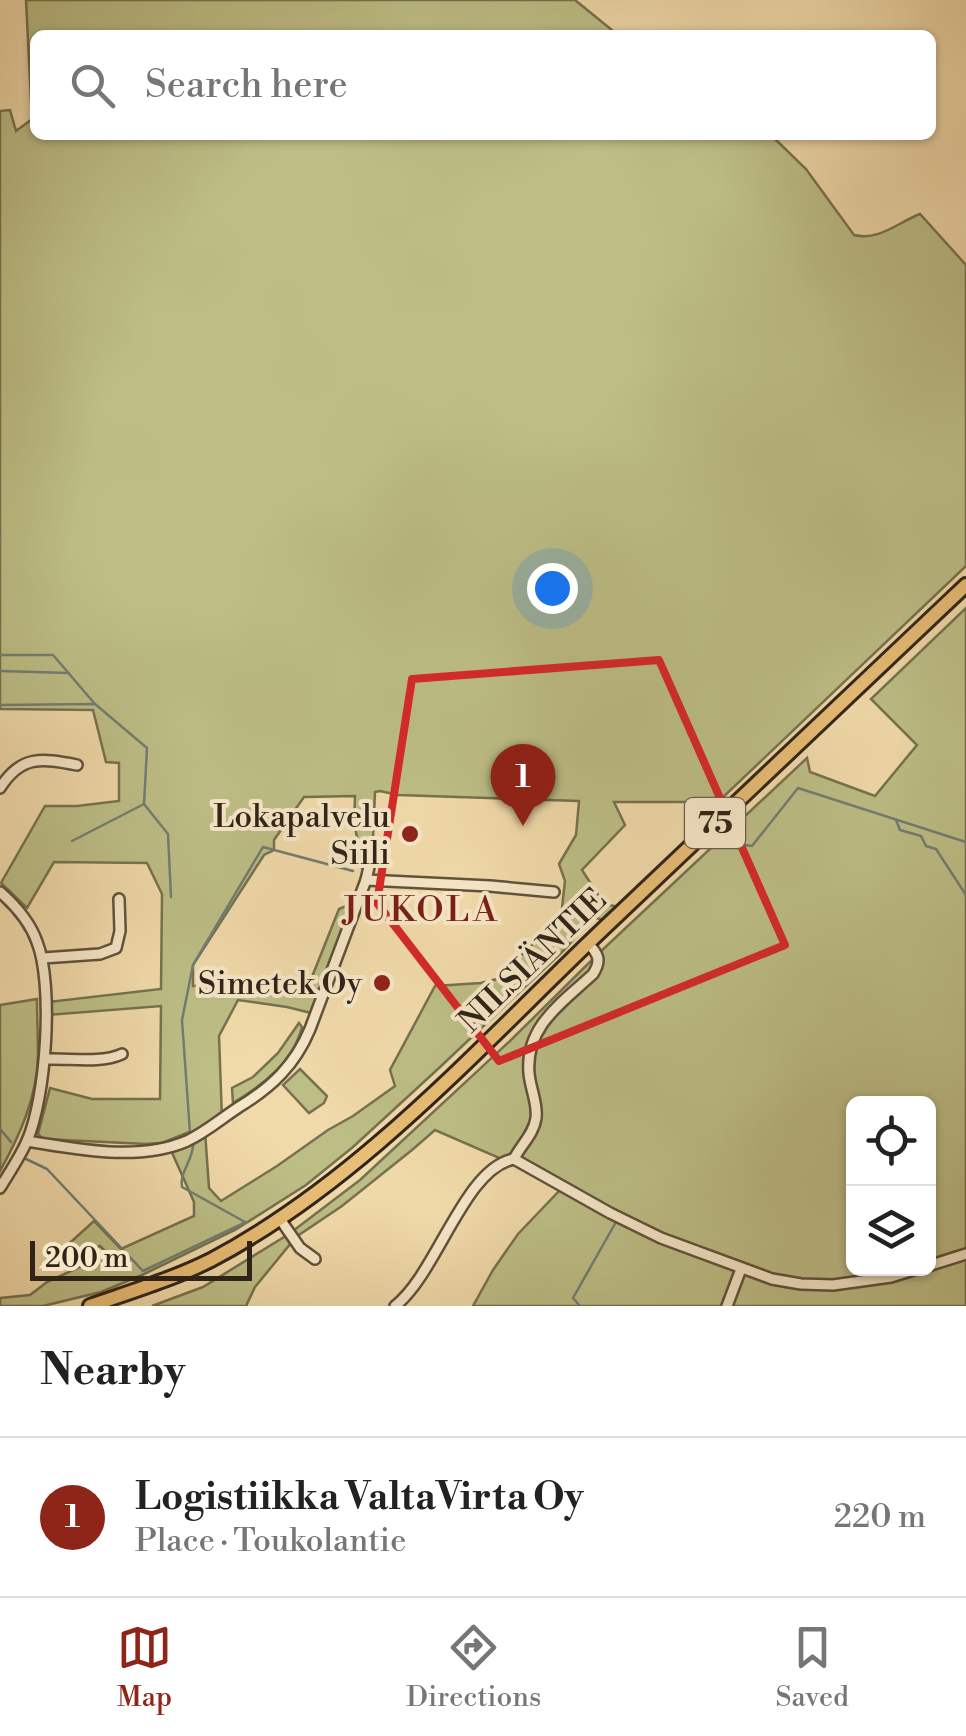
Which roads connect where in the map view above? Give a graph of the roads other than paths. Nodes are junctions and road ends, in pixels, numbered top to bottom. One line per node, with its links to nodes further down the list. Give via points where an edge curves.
1 (966, 586): 9 (main road, NILSIÄNTIE / 75)
2 (77, 764): 3 (street, via 26,762)
3 (1, 785)
4 (360, 856): 5 (street, via 368,867)
5 (366, 880): 7 (street); 13 (street, via 302,1049 263,1093 170,1148 108,1152)
6 (0, 892): 10 (street, via 24,918)
7 (554, 892)
8 (119, 898): 10 (street, via 116,948)
9 (588, 943): 14 (street, via 600,964 542,1021 528,1054 537,1116); 16 (main road, NILSIÄNTIE / 75, via 358,1161)
10 (42, 958): 12 (street)
11 (122, 1054): 12 (street)
12 (45, 1059): 13 (street)
13 (27, 1141): 15 (street)
14 (514, 1159): 20 (street, via 661,1238); 23 (street, via 498,1165 470,1194 418,1282)
15 (0, 1188)
16 (280, 1219): 18 (street); 22 (main road, NILSIÄNTIE / 75, via 207,1262)
17 (966, 1254): 19 (street)
18 (315, 1259)
19 (936, 1263)
20 (741, 1269): 21 (street, via 833,1286); 24 (street)
21 (894, 1276)
22 (90, 1306)
23 (395, 1306)
24 (728, 1306)

